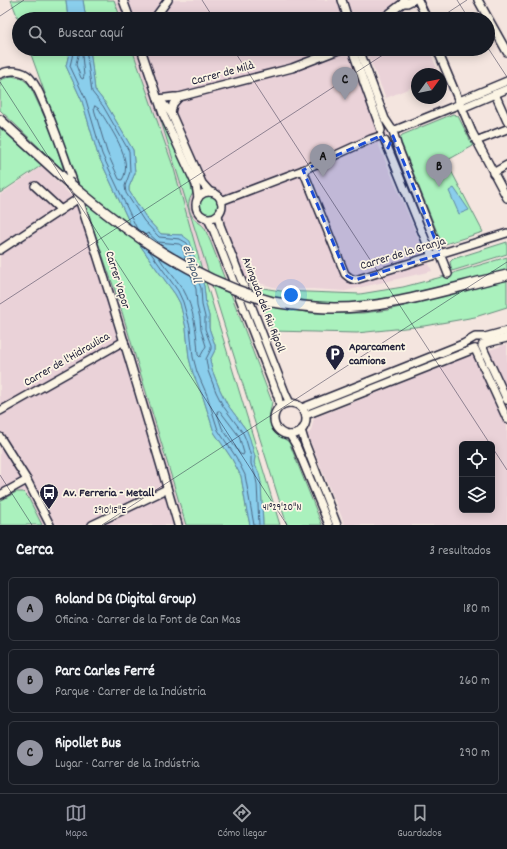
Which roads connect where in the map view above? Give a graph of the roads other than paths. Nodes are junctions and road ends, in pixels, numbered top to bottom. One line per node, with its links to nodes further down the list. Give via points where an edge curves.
1 (123, 0): 8 (street)
2 (168, 0): 9 (street)
3 (342, 0): 10 (street)
4 (413, 0): 7 (street, via 407,3)
5 (417, 0): 12 (street)
6 (478, 0): 13 (street)
7 (404, 1): 11 (street)
8 (127, 12)
9 (159, 12)
10 (346, 12)
11 (391, 12)
12 (423, 12)
13 (485, 12)
14 (495, 30): 15 (street)
15 (507, 52)
16 (143, 56): 26 (street)
17 (323, 56): 25 (street, Carrer de Milà, via 292,68)
18 (355, 56): 33 (street)
19 (362, 56): 32 (street)
20 (441, 56): 27 (street)
21 (0, 74): 40 (street, Carrer Vapor, via 18,71 26,74 35,85 65,156)
22 (507, 81): 27 (street)
23 (507, 89): 24 (street)
24 (494, 94): 27 (street); 30 (street)
25 (179, 97): 26 (street, Carrer de Milà); 28 (street, Carrer de Milà, via 173,104)
26 (158, 99): 28 (street); 41 (street, via 196,185)
27 (460, 104): 32 (street); 34 (street)
28 (171, 113): 39 (street, via 202,183)
29 (0, 119): 52 (main road, bridge, via 68,182 135,235 205,277 229,288 273,302 317,308 368,306)
30 (507, 121)
31 (507, 129): 34 (street)
32 (392, 132): 33 (street, via 386,127); 33 (street, via 391,140); 49 (street)
33 (382, 136): 36 (street); 50 (street)
34 (476, 141): 37 (street)
35 (507, 165): 37 (street)
36 (303, 170): 43 (street); 50 (street, Carrer de la Granja, via 347,276 355,280)
37 (493, 173): 42 (street)
38 (35, 186): 44 (street)
39 (210, 192): 41 (street, via 203,193); 43 (street)
40 (79, 198): 44 (street); 55 (street, Carrer Vapor)
41 (198, 198): 46 (street, via 196,209 201,216)
42 (507, 198)
43 (222, 200): 45 (street, via 222,208)
44 (61, 210): 48 (street)
45 (218, 215): 46 (street); 58 (street, Avinguda del Riu Ripoll)
46 (208, 219): 59 (street, Avinguda del Riu Ripoll)
47 (507, 233): 49 (street, Carrer de la Granja)
48 (0, 250)
49 (441, 254): 50 (street, Carrer de la Granja); 51 (street)
50 (432, 256)
51 (448, 274)
52 (507, 275)
53 (507, 331): 56 (street)
54 (507, 338): 56 (street)
55 (124, 341): 61 (street, Carrer de l'Hidraulica); 68 (street, Carrer Vapor)
56 (477, 344): 57 (street); 60 (street); 62 (street); 63 (street)
57 (507, 400)
58 (290, 403): 59 (street); 60 (street)
59 (280, 406): 65 (street, via 275,412 275,424 280,431)
60 (302, 408): 62 (street)
61 (0, 411)
62 (306, 415): 64 (street, via 306,423)
63 (507, 419)
64 (301, 430): 65 (street); 74 (street)
65 (290, 435): 73 (street)
66 (0, 437): 67 (street)
67 (27, 480): 69 (street); 70 (street)
68 (167, 489): 71 (street); 72 (street, Carrer Vapor)
69 (0, 495)
70 (50, 525)
71 (92, 525)
72 (178, 525)
73 (329, 525)
74 (337, 525)

